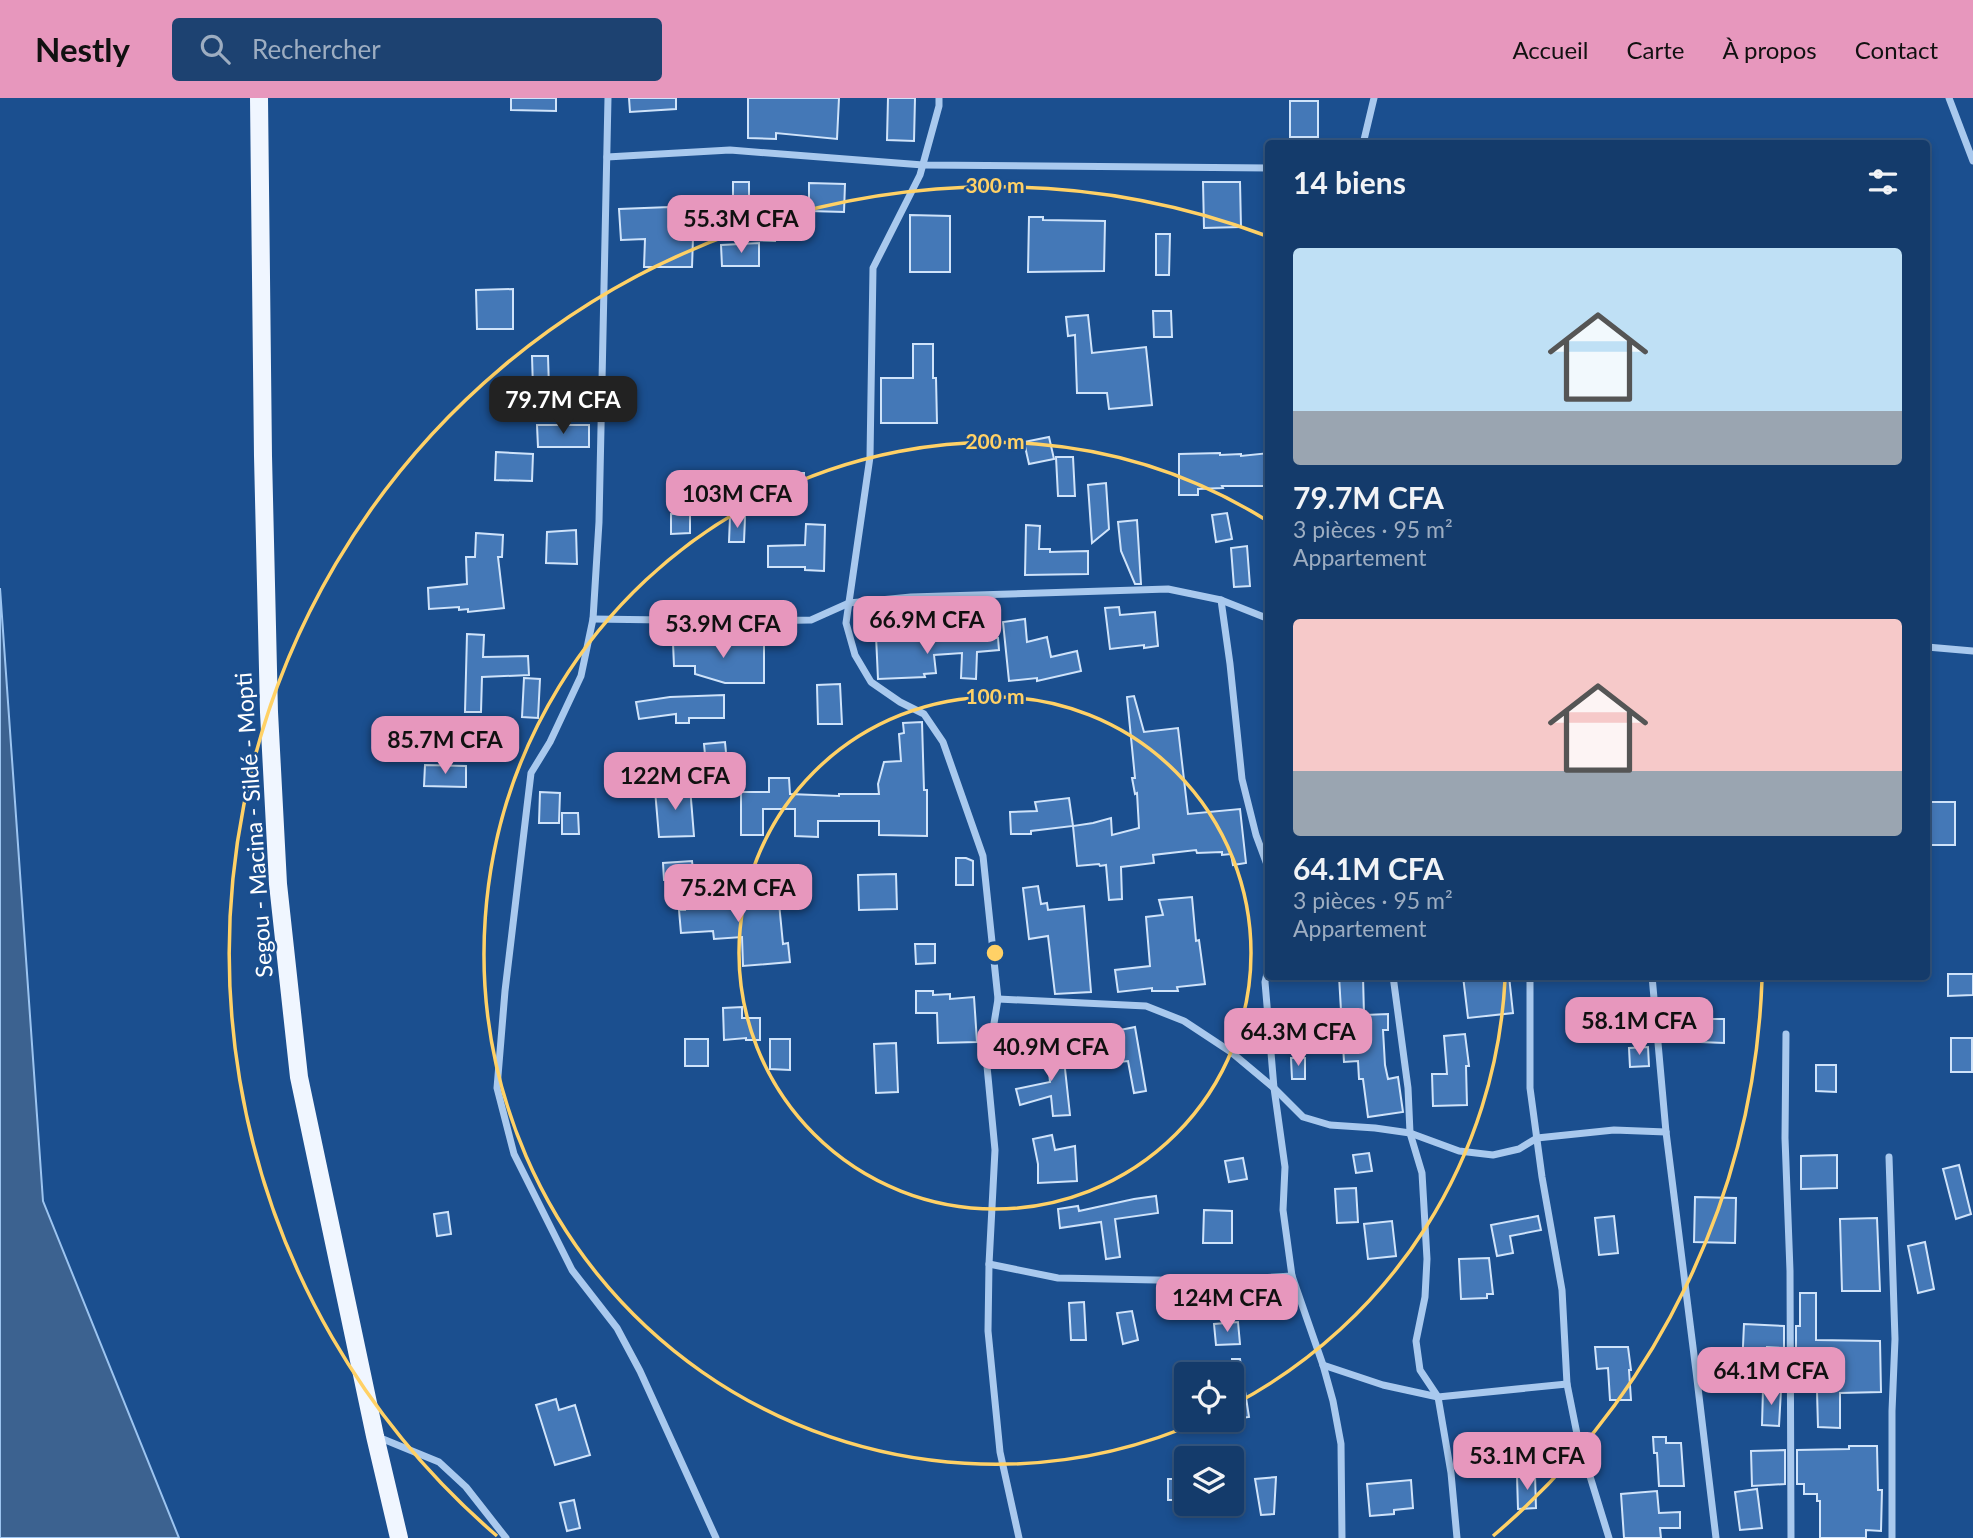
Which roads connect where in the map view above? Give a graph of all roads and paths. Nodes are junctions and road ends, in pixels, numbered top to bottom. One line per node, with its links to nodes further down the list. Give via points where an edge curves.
1 (259, 98): 34 (main road, Segou - Macina - Sildé - Mopti, via 263,483 278,884 299,1077)
2 (608, 98): 7 (street)
3 (939, 98): 9 (street)
4 (1374, 98): 6 (street)
5 (1949, 98): 8 (street)
6 (1364, 140)
7 (607, 157): 9 (street, via 730,150); 14 (street)
8 (1973, 161)
9 (923, 165): 10 (street); 12 (street, via 873,268 870,457)
10 (1265, 168)
11 (1221, 600): 12 (street, via 1168,589); 13 (street); 17 (street, via 1242,779)
12 (849, 603): 14 (street, via 811,620); 22 (street, via 846,623 855,655 870,682 924,714 943,742 983,856)
13 (1265, 617)
14 (593, 619): 38 (street, via 581,676 531,774 497,1088 514,1154 572,1270 617,1328 635,1360)
15 (1930, 647): 16 (street)
16 (1973, 651)
17 (1265, 859)
18 (1265, 980): 24 (street)
19 (1394, 980): 26 (street)
20 (1530, 980): 27 (street, via 1530,1088)
21 (1652, 980): 25 (street)
22 (999, 999): 24 (street, via 1146,1006 1184,1021); 29 (street, via 987,1066 995,1150)
23 (1786, 1034): 45 (street)
24 (1274, 1088): 26 (street, via 1303,1117 1330,1125); 30 (street)
25 (1666, 1132): 27 (street, via 1614,1130); 44 (street)
26 (1410, 1133): 27 (street, via 1459,1151 1493,1155 1519,1149); 33 (street, via 1422,1173 1427,1259 1416,1341 1420,1370)
27 (1537, 1138): 32 (street, via 1562,1290)
28 (1889, 1157): 46 (street, via 1895,1339)
29 (989, 1264): 30 (street, via 1058,1278 1205,1281); 35 (street, via 988,1331 1000,1452)
30 (1292, 1276): 31 (street)
31 (1323, 1365): 33 (street); 41 (street, via 1342,1444)
32 (1567, 1384): 33 (street); 43 (street, via 1577,1434)
33 (1438, 1397): 42 (street)
34 (374, 1436): 36 (main road, Segou - Macina - Sildé - Mopti); 37 (street, via 439,1462 466,1487)
35 (1018, 1529): 39 (street); 40 (street)
36 (399, 1538)
37 (506, 1538)
38 (716, 1538)
39 (1012, 1538)
40 (1019, 1538)
41 (1342, 1538)
42 (1457, 1538)
43 (1609, 1538)
44 (1716, 1538)
45 (1791, 1538)
46 (1892, 1538)

